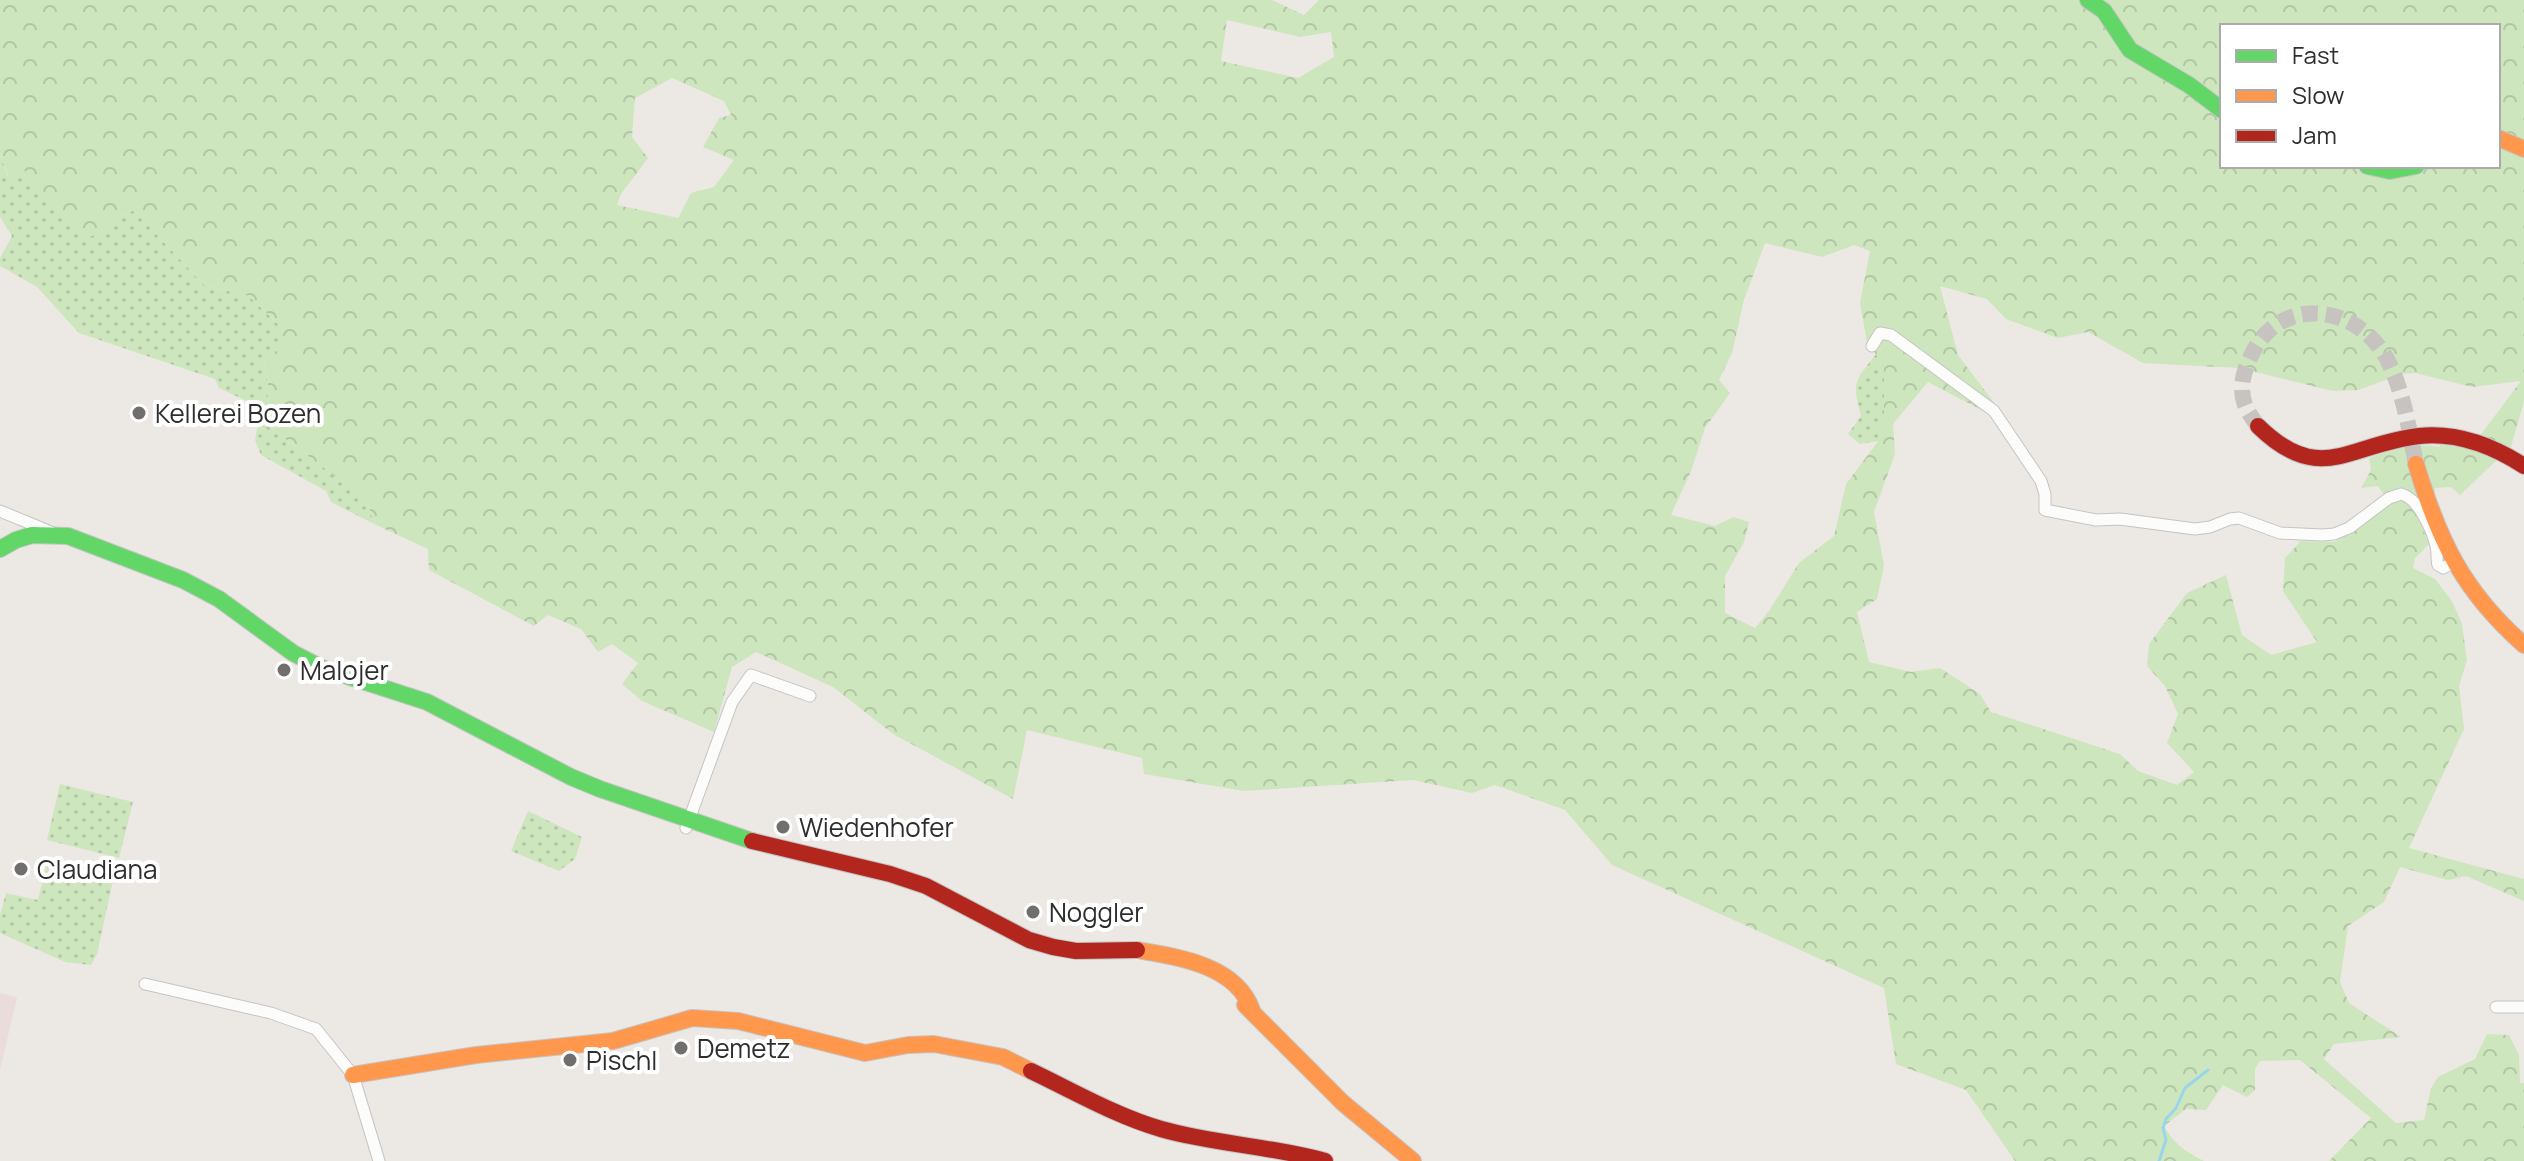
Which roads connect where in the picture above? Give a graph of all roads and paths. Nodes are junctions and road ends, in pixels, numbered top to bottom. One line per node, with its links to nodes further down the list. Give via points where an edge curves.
1 (2088, 0): 2 (main road, via 2104,11 2130,50)
2 (2220, 108)
3 (2500, 139): 4 (main road)
4 (2524, 149)
5 (2376, 168): 6 (main road)
6 (2406, 168)
7 (1872, 346): 14 (street, via 1880,333 1891,335 1994,411 2041,481 2045,510 2195,529 2239,518 2280,533 2322,535 2349,528 2401,494 2418,507 2436,546 2438,565)
8 (2258, 426): 10 (main road, via 2278,447 2301,458 2326,460 2403,439 2436,436 2480,443)
9 (2416, 464): 14 (main road, via 2431,516)
10 (2524, 466)
11 (6, 513): 12 (street); 13 (street, via 15,523)
12 (51, 532): 13 (main road); 17 (main road, via 183,580 322,668 427,702 571,777)
13 (3, 547)
14 (2453, 563): 15 (main road, via 2485,609)
15 (2524, 645)
16 (810, 696): 17 (street, via 751,675 732,702)
17 (687, 824): 22 (main road, via 890,874 1053,947 1133,949 1186,959 1222,974)
18 (145, 984): 21 (street, via 271,1013 316,1029)
19 (2496, 1007): 20 (street)
20 (2524, 1007)
21 (353, 1075): 23 (street); 24 (main road, via 613,1041 692,1018 738,1021 865,1053 934,1044 1003,1057 1139,1122)
22 (1333, 1091): 25 (main road); 26 (main road, via 1354,1102)
23 (379, 1161)
24 (1325, 1161)
25 (1413, 1161)
26 (1424, 1161)

